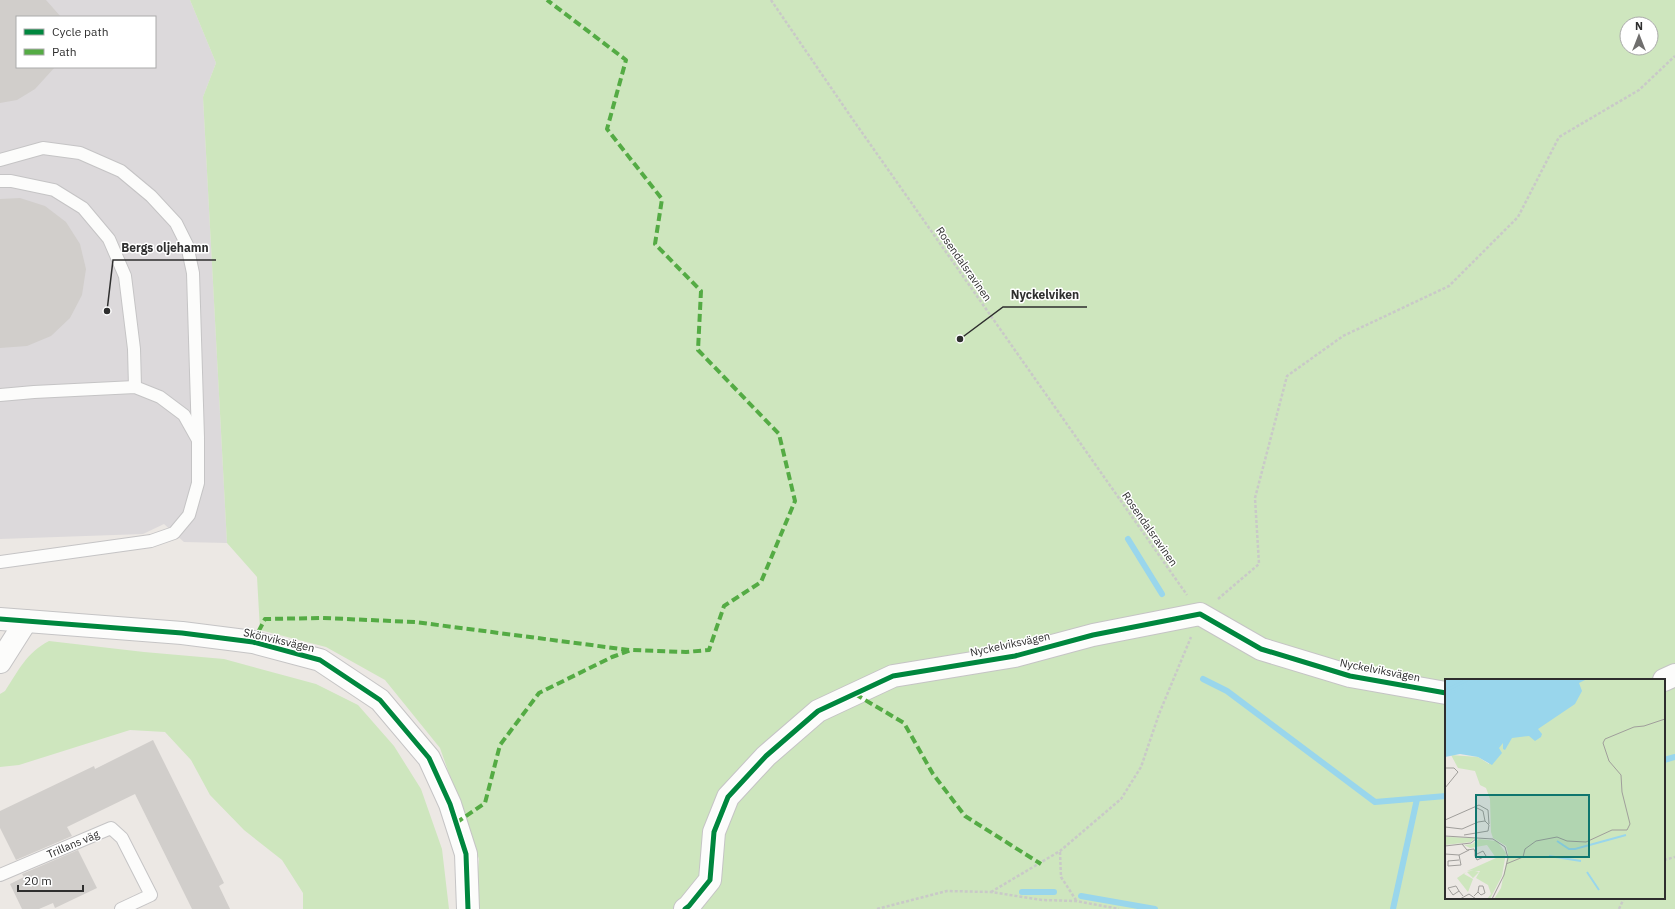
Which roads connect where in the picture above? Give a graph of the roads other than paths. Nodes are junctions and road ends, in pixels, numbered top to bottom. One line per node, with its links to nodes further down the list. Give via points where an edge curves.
1 (0, 160): 5 (lane, via 43,148 80,153 121,171 151,196 176,223 187,245 193,273)
2 (0, 181): 3 (lane, via 54,190 83,208 109,239 125,276 134,349)
3 (135, 387): 4 (lane); 5 (lane, via 160,397 184,415)
4 (0, 395)
5 (198, 440): 6 (lane, via 198,483 189,516 174,533 151,541)
6 (0, 562)
7 (0, 619): 8 (street, Skönviksvägen)
8 (26, 621): 9 (street); 15 (street, Skönviksvägen, via 182,633 253,642 320,660 380,700 429,758 450,804 466,854)
9 (0, 662)
10 (1675, 675): 11 (street)
11 (1665, 680)
12 (1445, 693): 16 (street, Nyckelviksvägen, via 1350,676 1261,649 1200,614 1093,635 1015,656 893,676 818,711 766,756 728,797 714,832 710,880)
13 (0, 875): 14 (lane, Trillans väg, via 111,828 122,838 151,895)
14 (122, 909)
15 (468, 909)
16 (685, 909)

